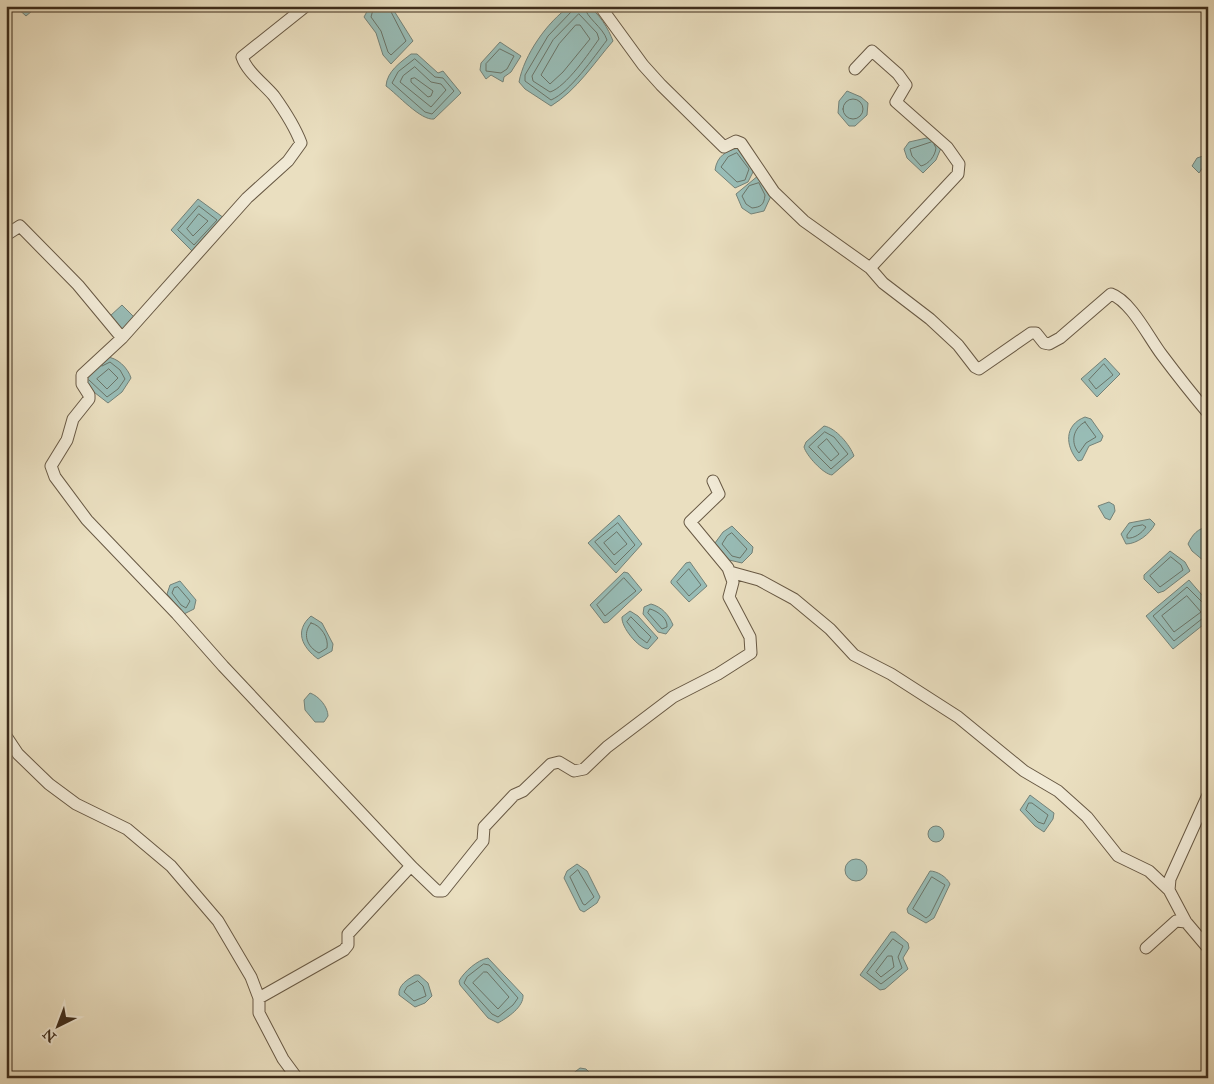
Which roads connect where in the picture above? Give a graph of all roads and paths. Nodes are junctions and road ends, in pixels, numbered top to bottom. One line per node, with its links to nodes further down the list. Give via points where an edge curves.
1 (306, 6): 6 (street, via 242,57 292,125 301,143 299,149 246,198)
2 (600, 6): 5 (street, via 643,65 724,147 736,141 741,143 774,192 798,216)
3 (855, 69): 5 (street, via 872,51 886,63 906,85 896,102 947,147 959,164 958,174)
4 (6, 235): 6 (street, via 22,228 78,285)
5 (870, 268): 7 (street, via 883,283 930,319 975,367 980,368 1031,333 1036,333 1049,344 1110,294 1117,297)
6 (122, 338): 12 (street, via 82,375 82,384 89,399 73,419 67,440 52,462 52,471 87,520)
7 (1208, 413)
8 (714, 481): 9 (street, via 719,494 690,522)
9 (730, 572): 12 (street, via 733,582 729,597 750,637 749,655 673,697 607,747 584,769 574,771 559,762 550,764 484,827 483,841 441,892); 13 (street, via 759,580 794,599 830,629 854,655 891,674 958,717 1024,772 1058,791 1087,817 1118,856 1149,871)
10 (6, 736): 17 (street, via 18,754 48,784 76,804 127,829 171,866 218,921 251,977)
11 (1208, 795): 13 (street, via 1170,878)
12 (412, 867): 17 (street, via 365,913 348,934 348,945 344,950)
13 (1169, 890): 14 (street)
14 (1186, 922): 15 (street, via 1176,921); 16 (street)
15 (1146, 948)
16 (1208, 948)
17 (259, 998): 18 (street, via 259,1013)
18 (297, 1078)

